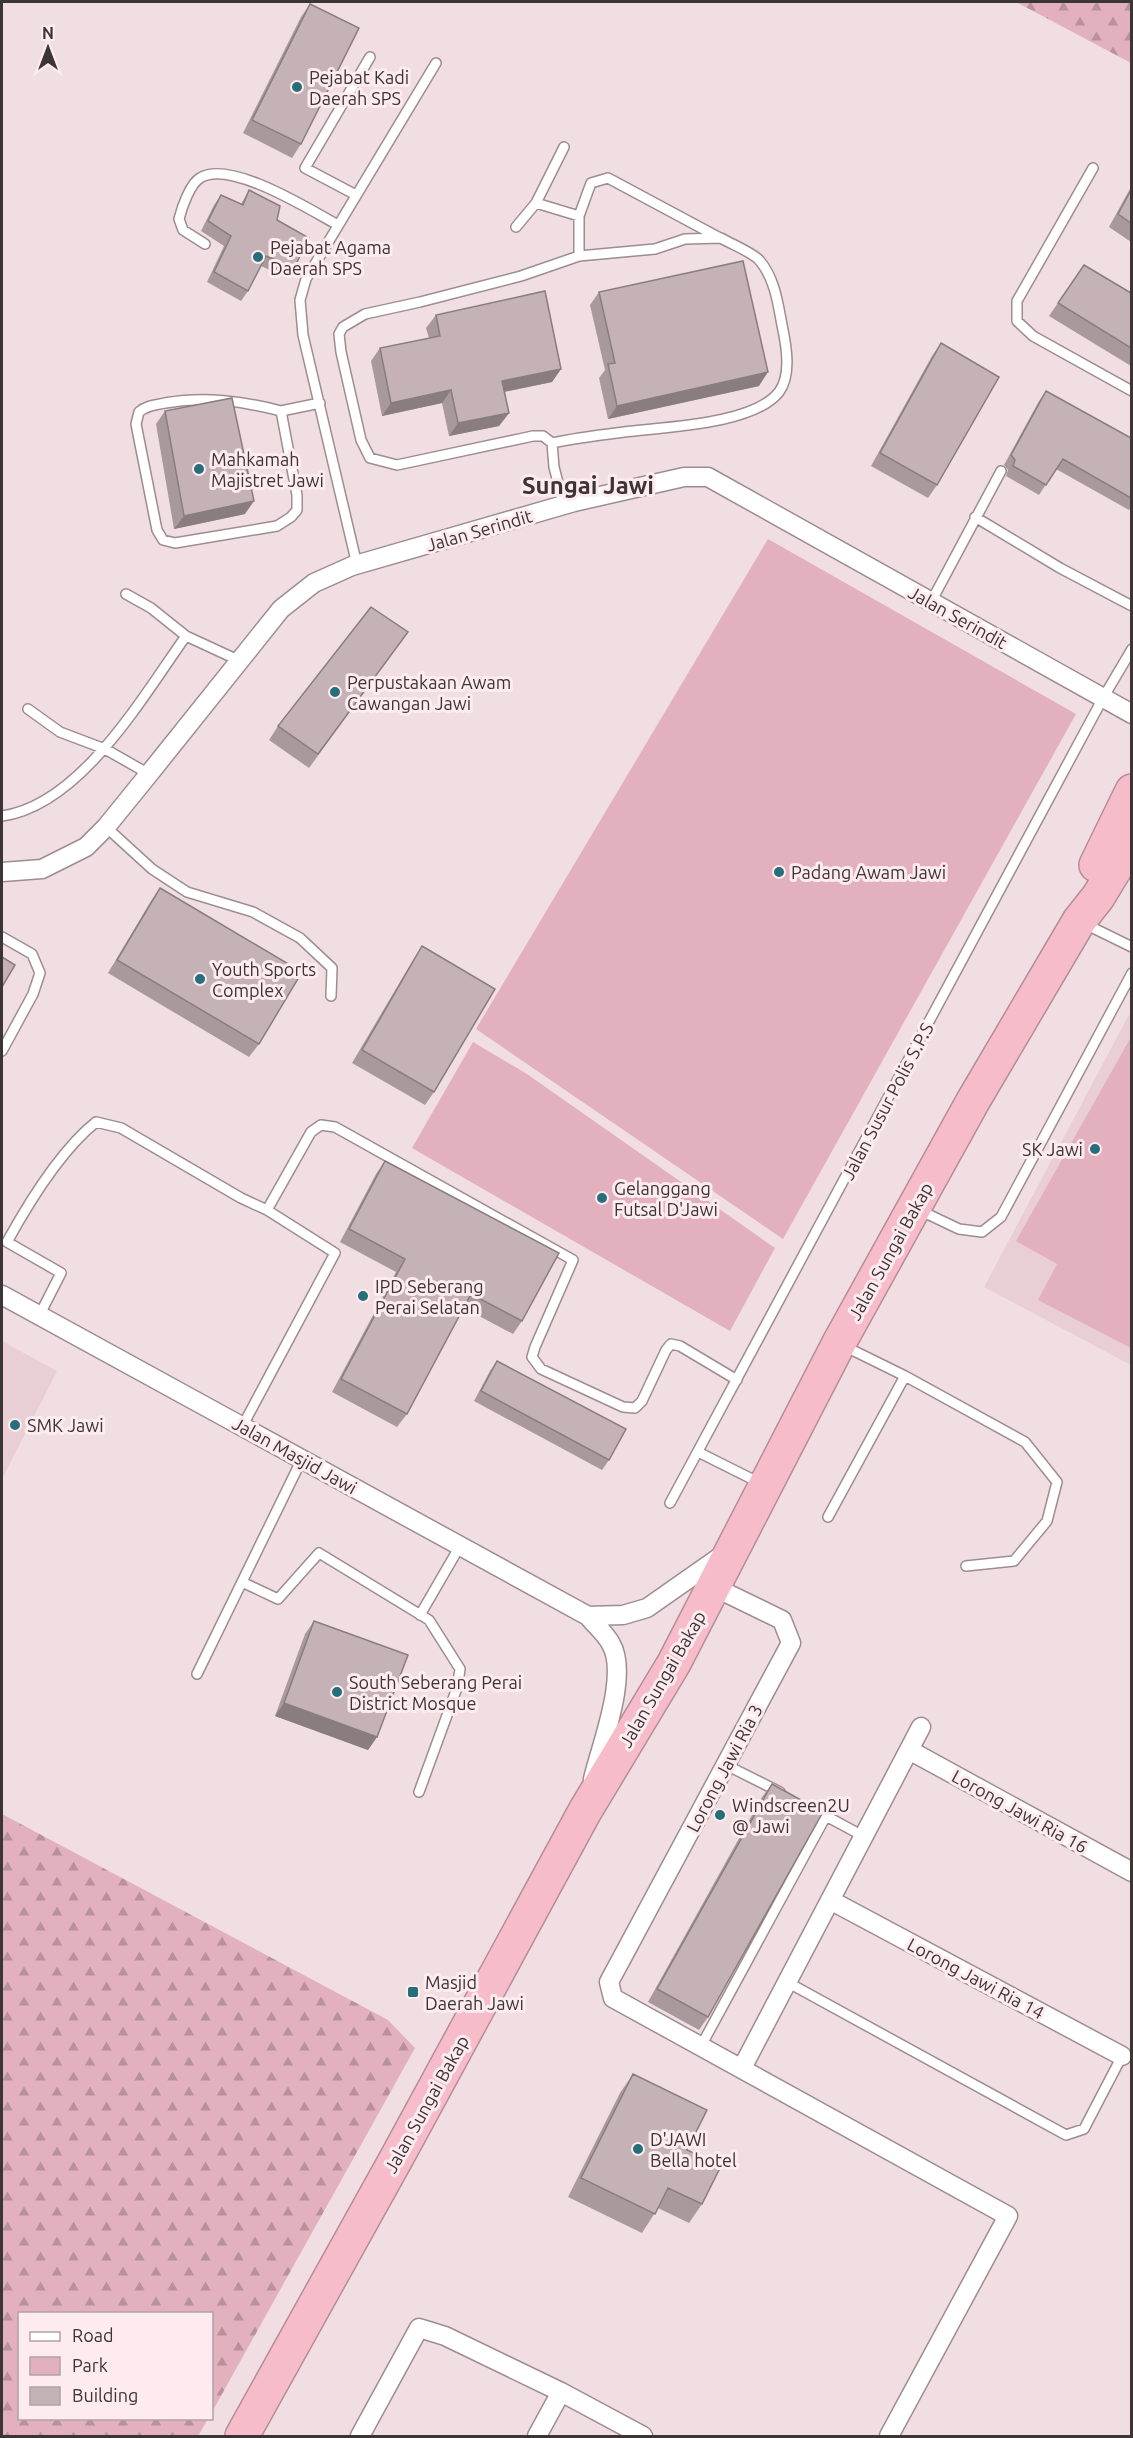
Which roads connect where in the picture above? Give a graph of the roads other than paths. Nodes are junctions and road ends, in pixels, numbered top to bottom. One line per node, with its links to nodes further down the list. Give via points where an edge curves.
1 (370, 57): 5 (lane, via 306,168)
2 (436, 63): 5 (lane)
3 (564, 147): 6 (lane)
4 (1093, 168): 13 (lane, via 1017,301 1017,321 1033,336)
5 (356, 195): 8 (lane)
6 (536, 203): 7 (lane); 9 (lane)
7 (579, 216): 10 (lane, via 591,183 608,178); 12 (lane)
8 (338, 225): 11 (lane, via 259,183 210,174 195,182 179,219 183,230); 14 (lane, via 306,279 300,300 303,334)
9 (516, 227)
10 (721, 238): 12 (lane, via 685,239 655,249); 16 (lane, via 760,260 775,289 785,338 786,369 781,390 768,403 695,425)
11 (205, 244)
12 (579, 256): 16 (lane, via 521,276 365,314 343,327 339,334 352,407 370,458 397,465 533,436 543,436)
13 (1131, 391)
14 (320, 404): 15 (lane); 20 (lane)
15 (281, 411): 15 (lane, via 297,495 297,510 291,518 277,526 175,543 164,540 157,530 136,424 139,412 149,406 210,399)
16 (552, 443): 18 (lane)
17 (1001, 471): 19 (lane)
18 (564, 506): 20 (street, Jalan Serindit); 22 (street, Jalan Serindit, via 684,477 708,477)
19 (975, 517): 22 (lane); 23 (lane)
20 (357, 565): 26 (street, Jalan Serindit, via 314,583 281,609)
21 (126, 594): 24 (lane)
22 (931, 602): 27 (street, Jalan Serindit)
23 (1131, 606)
24 (186, 636): 26 (lane); 30 (lane)
25 (1131, 649): 27 (lane, Jalan Susur Polis S.P.S)
26 (238, 660): 31 (street, Jalan Serindit)
27 (1103, 698): 29 (street, Jalan Serindit); 49 (lane, Jalan Susur Polis S.P.S)
28 (28, 709): 30 (lane, via 60,732)
29 (1131, 714)
30 (105, 749): 31 (lane); 33 (lane, via 43,802)
31 (149, 774): 34 (street, Jalan Serindit)
32 (1131, 791): 37 (highway, Jalan Sungai Bakap, via 1083,892)
33 (2, 816)
34 (106, 827): 36 (street, Jalan Serindit, via 86,847 42,869); 41 (lane, via 152,869 187,892 253,912 300,938 332,968)
35 (1130, 846): 37 (highway, Jalan Sungai Bakap)
36 (2, 872)
37 (1079, 921): 39 (lane); 43 (highway, Jalan Sungai Bakap)
38 (2, 937): 42 (lane, via 32,954 40,973)
39 (1131, 947)
40 (1131, 973): 43 (lane, via 1001,1217 982,1232 959,1230)
41 (331, 996)
42 (2, 1051)
43 (914, 1208): 47 (highway, Jalan Sungai Bakap)
44 (267, 1210): 46 (lane, via 121,1128 96,1122 81,1134 26,1207 8,1242 62,1273); 49 (lane, via 311,1132 321,1125 335,1127 573,1260 532,1357 542,1369 624,1407 635,1408 671,1344); 50 (lane, via 335,1252)
45 (2, 1295): 46 (street, Jalan Masjid Jawi)
46 (39, 1316): 50 (street, Jalan Masjid Jawi)
47 (839, 1344): 48 (lane); 53 (highway, Jalan Sungai Bakap)
48 (905, 1376): 55 (lane); 58 (lane, via 1025,1442 1057,1482 1047,1521 1014,1561)
49 (737, 1380): 51 (lane, Jalan Susur Polis S.P.S)
50 (242, 1427): 52 (street, Jalan Masjid Jawi)
51 (698, 1452): 53 (lane); 54 (lane, Jalan Susur Polis S.P.S)
52 (302, 1459): 56 (street, Jalan Masjid Jawi); 59 (lane)
53 (765, 1485): 57 (highway, Jalan Sungai Bakap)
54 (670, 1503)
55 (828, 1517)
56 (460, 1546): 61 (lane); 62 (street, Jalan Masjid Jawi)
57 (732, 1548): 60 (highway, Jalan Sungai Bakap); 62 (street, via 647,1608 623,1615)
58 (966, 1566)
59 (242, 1582): 61 (lane, via 278,1599 319,1553); 63 (lane)
60 (714, 1587): 66 (street, Lorong Jawi Ria 3, via 782,1620 791,1642); 70 (highway, Jalan Sungai Bakap, via 674,1663)
61 (420, 1615): 67 (lane, via 429,1620 460,1669 457,1688)
62 (588, 1616): 70 (street, Jalan Masjid Jawi, via 612,1645 618,1664 617,1689)
63 (197, 1674)
64 (921, 1727): 65 (street)
65 (909, 1750): 72 (street); 73 (street, Lorong Jawi Ria 16)
66 (726, 1765): 68 (lane); 76 (street, Lorong Jawi Ria 3, via 609,1982 613,1998)
67 (419, 1792)
68 (786, 1796)
69 (806, 1806): 71 (lane)
70 (585, 1811): 80 (highway, Jalan Sungai Bakap)
71 (826, 1816): 72 (lane); 76 (lane)
72 (863, 1836): 74 (street)
73 (1131, 1872)
74 (830, 1900): 75 (street); 77 (street, Lorong Jawi Ria 14)
75 (787, 1982): 77 (lane, via 1066,2135 1083,2129); 78 (street)
76 (701, 2046): 78 (street)
77 (1122, 2056)
78 (742, 2068): 84 (street, via 1008,2216)
79 (561, 2392): 81 (street, via 445,2336 419,2328); 82 (street); 83 (street)
80 (242, 2436)
81 (360, 2436)
82 (537, 2436)
83 (643, 2436)
84 (889, 2436)

